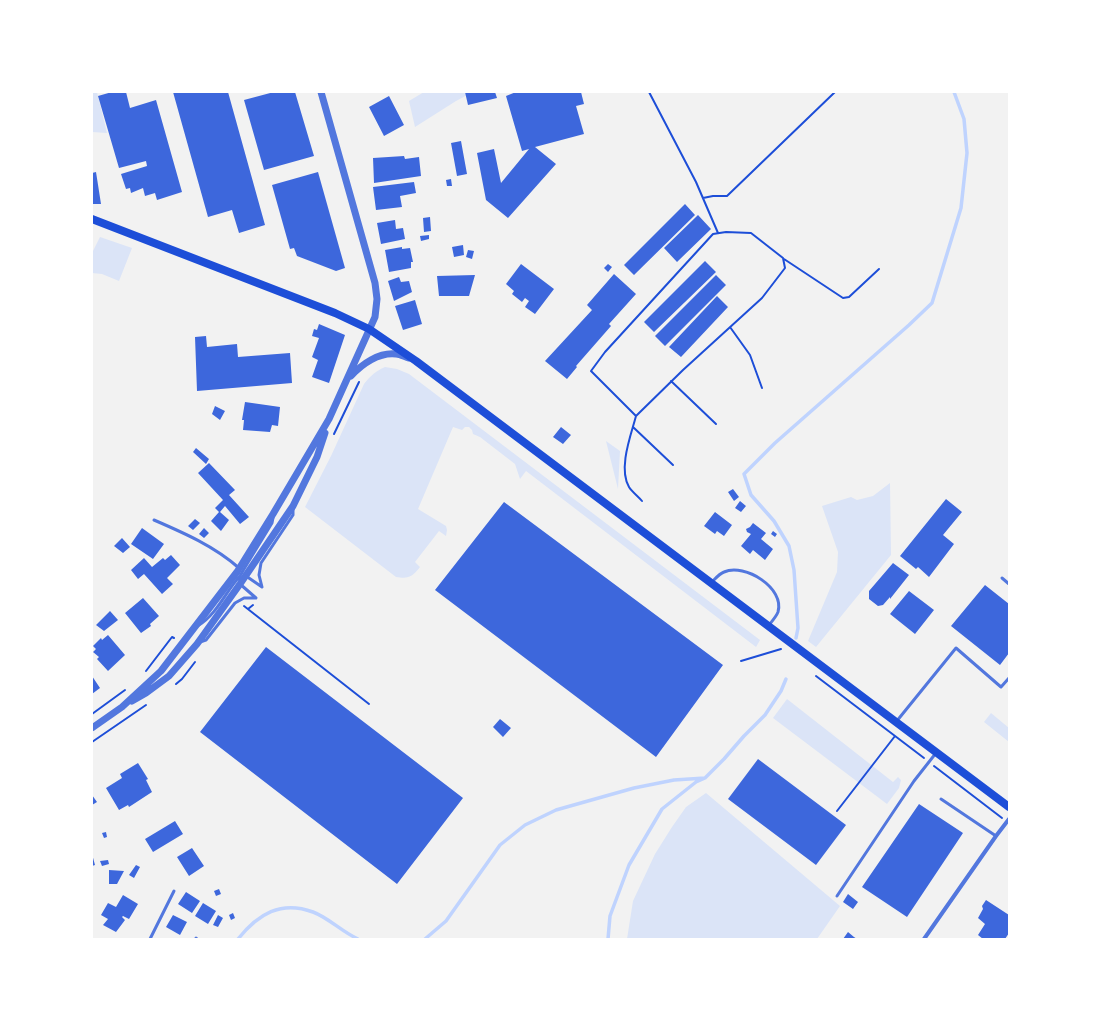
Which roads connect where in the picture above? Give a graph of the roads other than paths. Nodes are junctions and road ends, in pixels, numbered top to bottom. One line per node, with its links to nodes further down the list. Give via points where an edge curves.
1 (321, 92): 3 (street, via 375,283 375,317)
2 (92, 219): 3 (main road)
3 (369, 329): 4 (main road); 5 (street)
4 (416, 361): 5 (street, via 397,354 387,354 365,363); 14 (main road)
5 (347, 381): 6 (street)
6 (329, 419): 7 (street, via 317,457); 8 (street)
7 (293, 506): 11 (street); 11 (lane, via 292,515 261,563 259,575 262,587)
8 (274, 514): 10 (street); 11 (lane, via 272,524 244,569)
9 (154, 520): 10 (lane, via 198,540 228,558)
10 (239, 568): 17 (street)
11 (243, 576): 13 (street); 17 (lane, via 234,583 203,623)
12 (1002, 578): 15 (lane)
13 (240, 584): 18 (street); 18 (lane, via 256,598 244,598 235,603 206,640)
14 (711, 584): 16 (main road); 16 (lane, via 717,576 725,572 740,570 750,572 761,579 773,591 779,604 778,613)
15 (1009, 584)
16 (768, 626): 21 (main road)
17 (194, 628): 20 (street, via 161,670)
18 (197, 644): 20 (street, via 169,676)
19 (1009, 678): 21 (lane, via 1001,687 956,648)
20 (122, 707): 22 (street)
21 (896, 722): 23 (main road)
22 (92, 728)
23 (937, 752): 25 (main road); 29 (lane, via 914,781)
24 (941, 798): 27 (lane)
25 (1009, 807)
26 (1008, 821): 27 (street)
27 (996, 836): 31 (street)
28 (174, 891): 30 (lane)
29 (837, 896)
30 (150, 939)
31 (924, 939)

